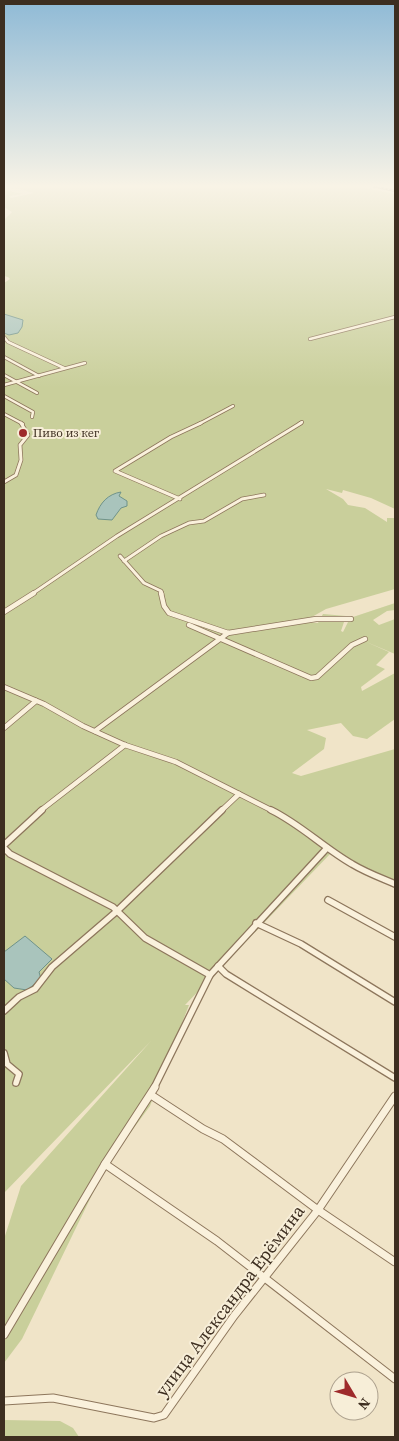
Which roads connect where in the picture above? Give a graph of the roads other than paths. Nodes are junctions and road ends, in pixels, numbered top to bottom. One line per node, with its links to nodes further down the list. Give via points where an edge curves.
1 (395, 317): 3 (street)
2 (4, 337): 6 (street, via 8,342)
3 (310, 339)
4 (4, 357): 8 (street)
5 (85, 363): 6 (street)
6 (66, 368): 8 (street)
7 (4, 375): 9 (street)
8 (39, 376): 9 (street)
9 (16, 382): 10 (street); 11 (street)
10 (4, 385)
11 (38, 393)
12 (4, 396): 15 (street, via 33,412)
13 (233, 406): 19 (street, via 171,436 115,471)
14 (4, 414): 17 (street, via 23,424 28,436 20,445 16,475)
15 (32, 417)
16 (302, 422): 19 (street)
17 (4, 482)
18 (264, 495): 21 (street, via 242,499 204,521 189,523 161,536)
19 (180, 499): 22 (street, via 117,536)
20 (120, 556): 21 (street)
21 (124, 561): 25 (street, via 144,583 161,591 169,613)
22 (4, 612)
23 (351, 619): 25 (street, via 316,619)
24 (189, 625): 27 (street)
25 (228, 633): 27 (street)
26 (365, 639): 27 (street, via 352,645 317,677 311,678)
27 (220, 640): 31 (street)
28 (4, 687): 29 (street)
29 (36, 700): 30 (street); 31 (street)
30 (4, 728)
31 (95, 731): 32 (street)
32 (125, 745): 33 (street, via 176,762); 34 (street, via 38,814)
33 (239, 794): 35 (street, via 285,817); 38 (street)
34 (4, 846): 38 (street, via 10,854)
35 (327, 848): 36 (street, via 353,865); 39 (street)
36 (395, 884)
37 (328, 900): 40 (street)
38 (117, 911): 42 (street, via 145,938); 44 (street, via 52,967 35,988)
39 (256, 924): 41 (street); 43 (street, via 301,944)
40 (395, 937)
41 (218, 966): 42 (street); 46 (street)
42 (210, 975): 48 (street)
43 (395, 1002)
44 (4, 1011)
45 (4, 1053): 47 (street, via 7,1064 19,1074)
46 (395, 1078)
47 (16, 1082)
48 (151, 1095): 50 (street); 51 (street, via 223,1139)
49 (395, 1096): 51 (street, улица Александра Ерёмина)
50 (105, 1164): 53 (street, via 162,1200); 54 (street)
51 (318, 1210): 52 (street); 53 (street, улица Александра Ерёмина)
52 (395, 1262)
53 (263, 1277): 55 (street); 56 (street, улица Александра Ерёмина, via 164,1415 154,1418 54,1398)
54 (4, 1335)
55 (395, 1379)
56 (4, 1401)

